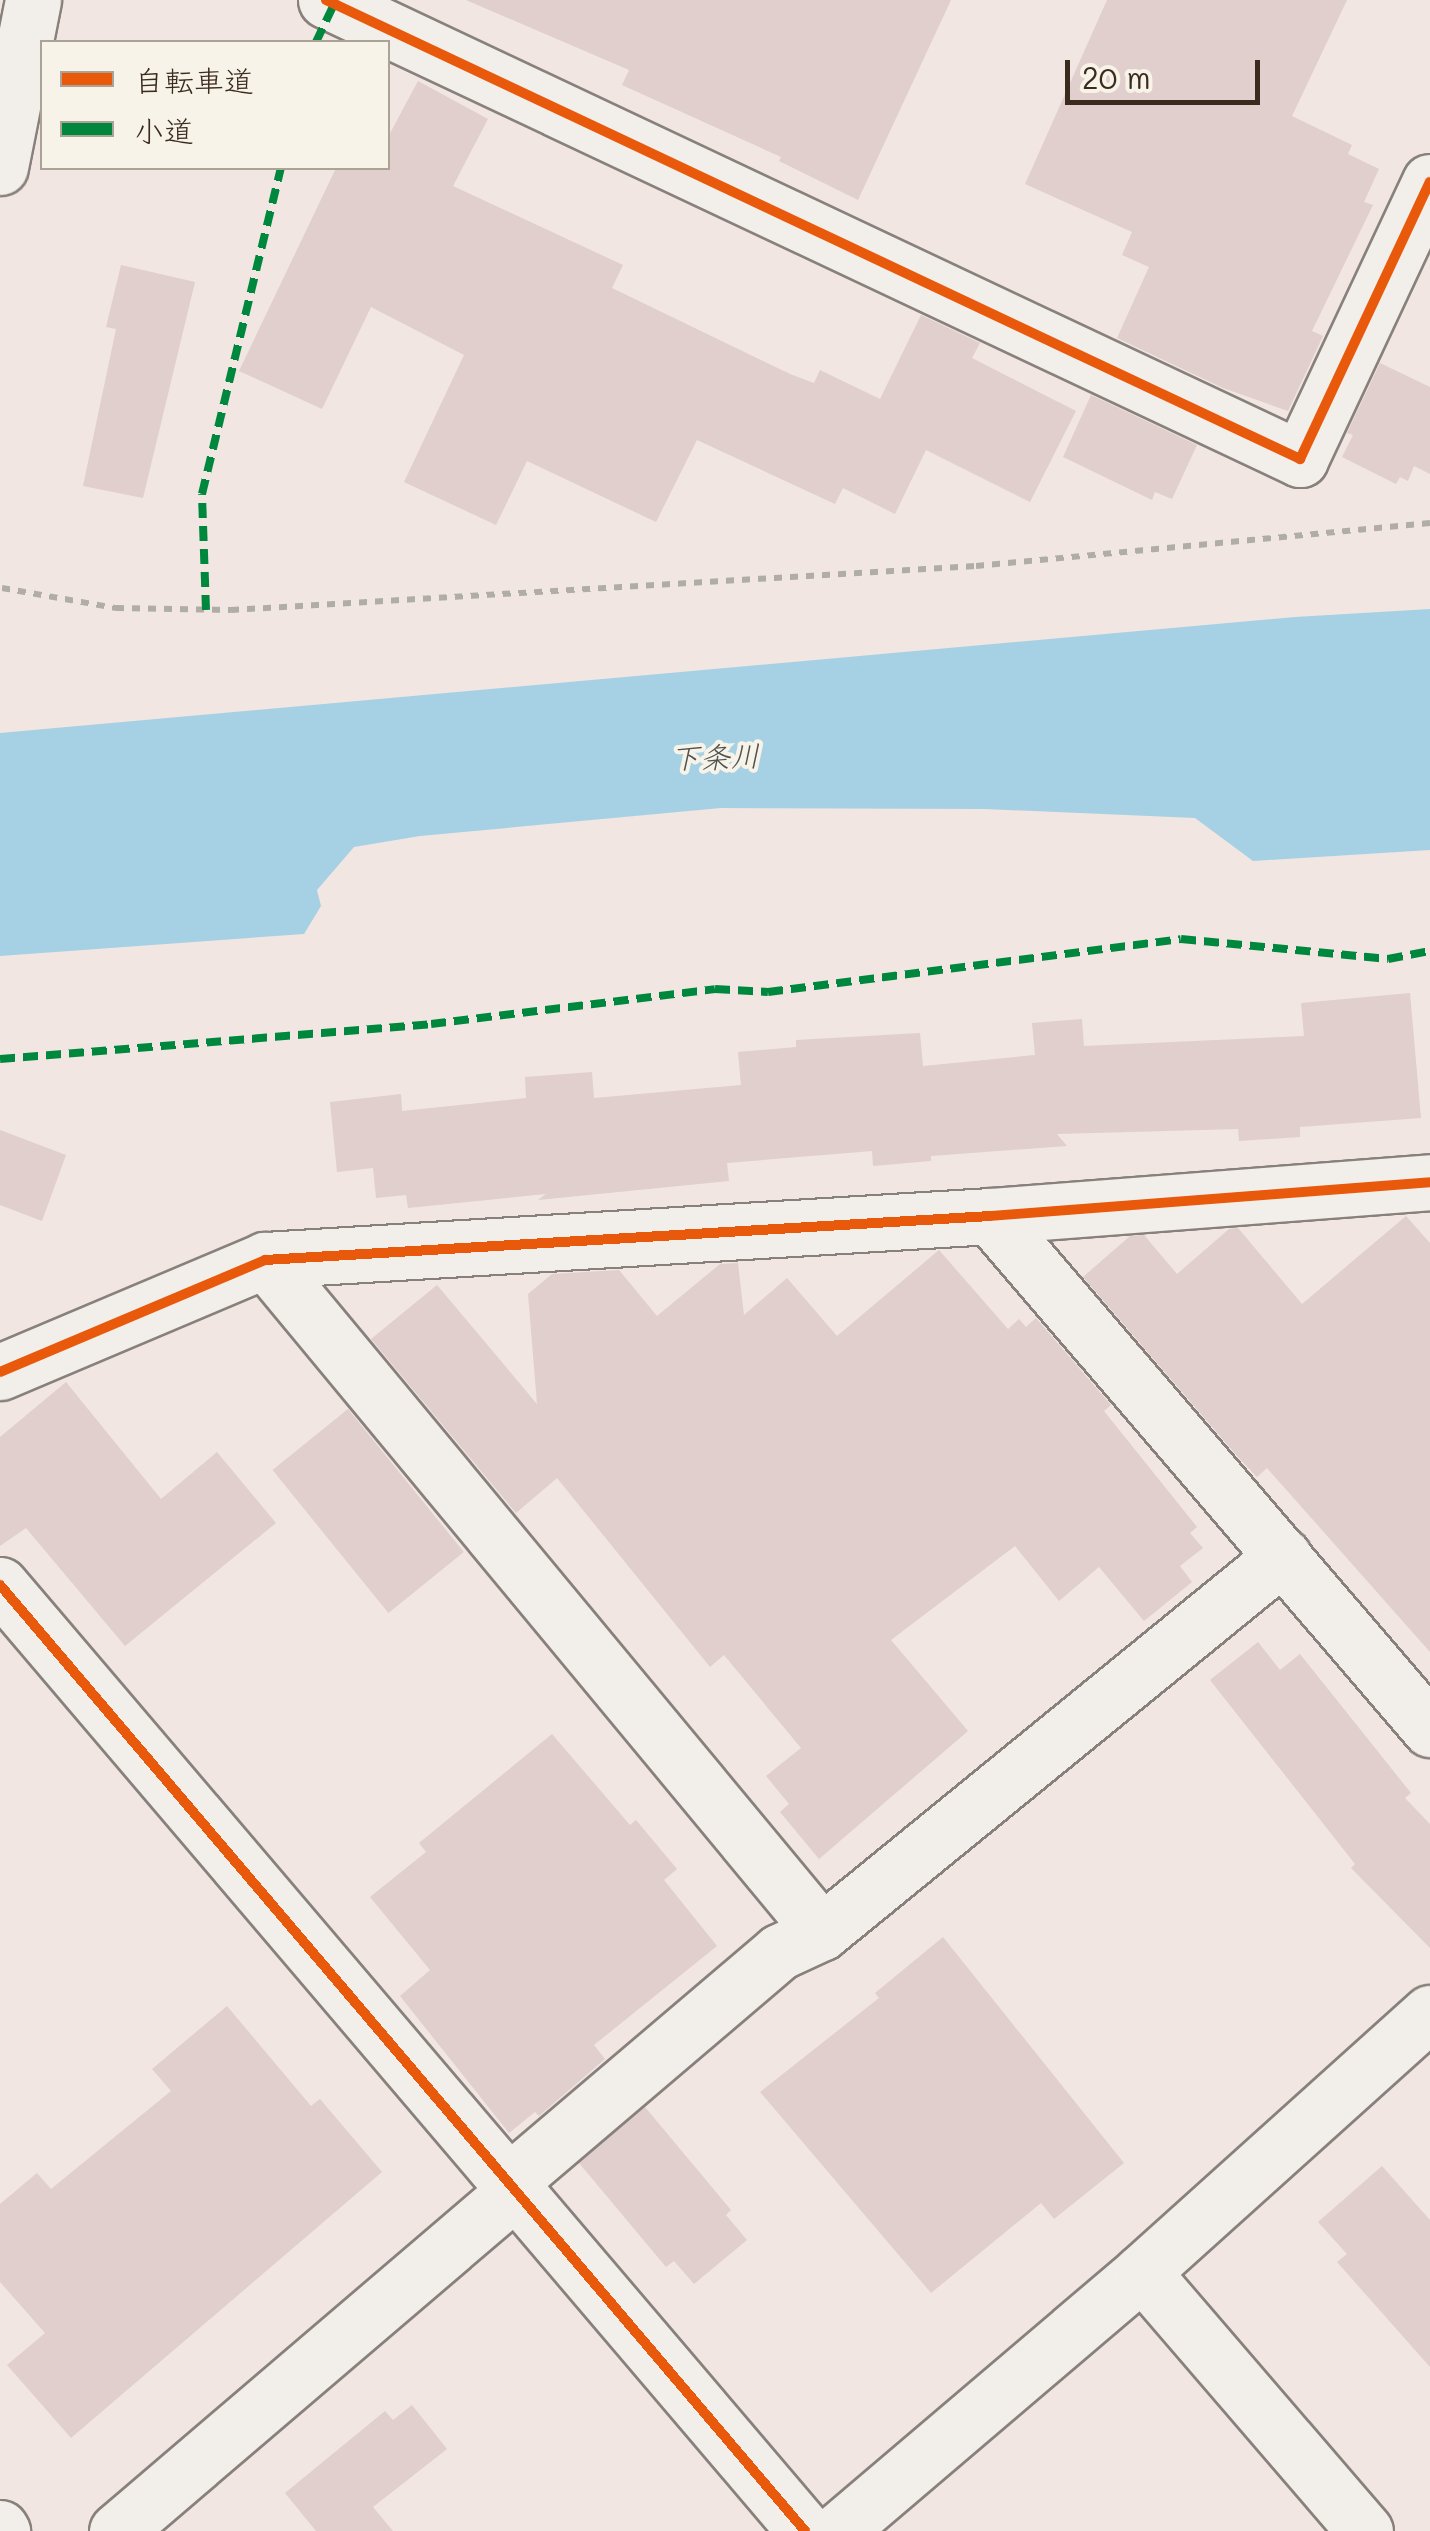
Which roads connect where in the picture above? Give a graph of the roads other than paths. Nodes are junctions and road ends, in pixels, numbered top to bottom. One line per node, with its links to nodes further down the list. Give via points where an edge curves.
1 (33, 0): 3 (street)
2 (326, 0): 4 (street, via 1300,459)
3 (0, 166)
4 (1430, 182)
5 (1430, 1182): 6 (street)
6 (990, 1216): 7 (street); 9 (street)
7 (264, 1260): 8 (street); 12 (street)
8 (0, 1372)
9 (1283, 1556): 11 (street); 12 (street)
10 (0, 1585): 14 (street)
11 (1430, 1729)
12 (822, 1932): 14 (street, via 779,1952)
13 (1430, 2013): 15 (street)
14 (512, 2186): 16 (street); 17 (street)
15 (1142, 2272): 18 (street); 19 (street)
16 (118, 2531)
17 (805, 2531)
18 (838, 2531)
19 (1366, 2531)

